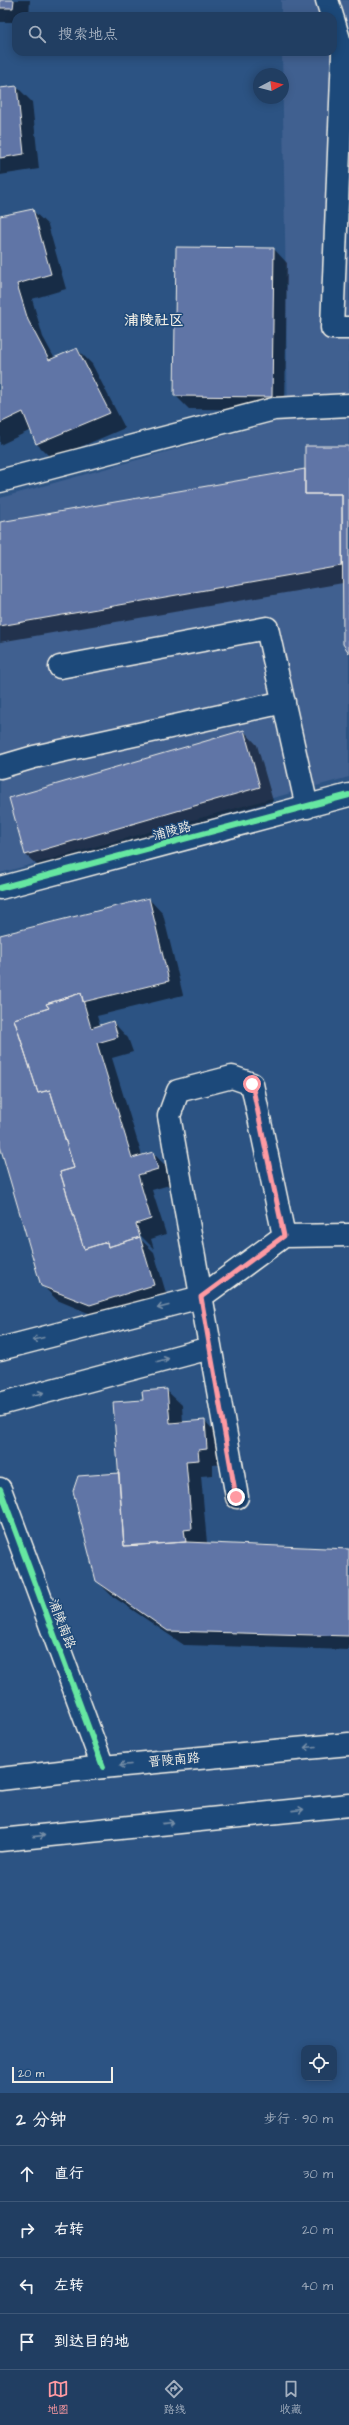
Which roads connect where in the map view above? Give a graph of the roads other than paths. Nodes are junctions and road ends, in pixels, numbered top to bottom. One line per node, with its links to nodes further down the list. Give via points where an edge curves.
1 (327, 0): 2 (main road)
2 (331, 12)
3 (337, 33): 4 (main road, via 343,53 332,328)
4 (349, 328)
5 (349, 405): 6 (main road, via 274,409)
6 (0, 481)
7 (60, 667): 8 (main road, via 267,628)
8 (284, 702): 9 (main road, via 34,757); 11 (main road)
9 (0, 767)
10 (349, 795): 11 (main road, 浦陵路)
11 (307, 807): 12 (main road, 浦陵路)
12 (0, 888)
13 (349, 1235): 14 (main road)
14 (284, 1236): 15 (main road); 15 (main road, via 252,1084 232,1077 178,1091 169,1116)
15 (201, 1297): 16 (main road); 17 (main road, one-way to 17)
16 (210, 1348): 18 (main road, one-way to 16); 20 (main road)
17 (0, 1349)
18 (0, 1404)
19 (0, 1489): 22 (main road, 浦陵南路)
20 (236, 1497)
21 (349, 1744): 22 (main road, 晋陵南路, one-way to 22)
22 (103, 1767): 23 (main road, 晋陵南路)
23 (0, 1779)
24 (349, 1805): 25 (main road, one-way to 24)
25 (0, 1840)

